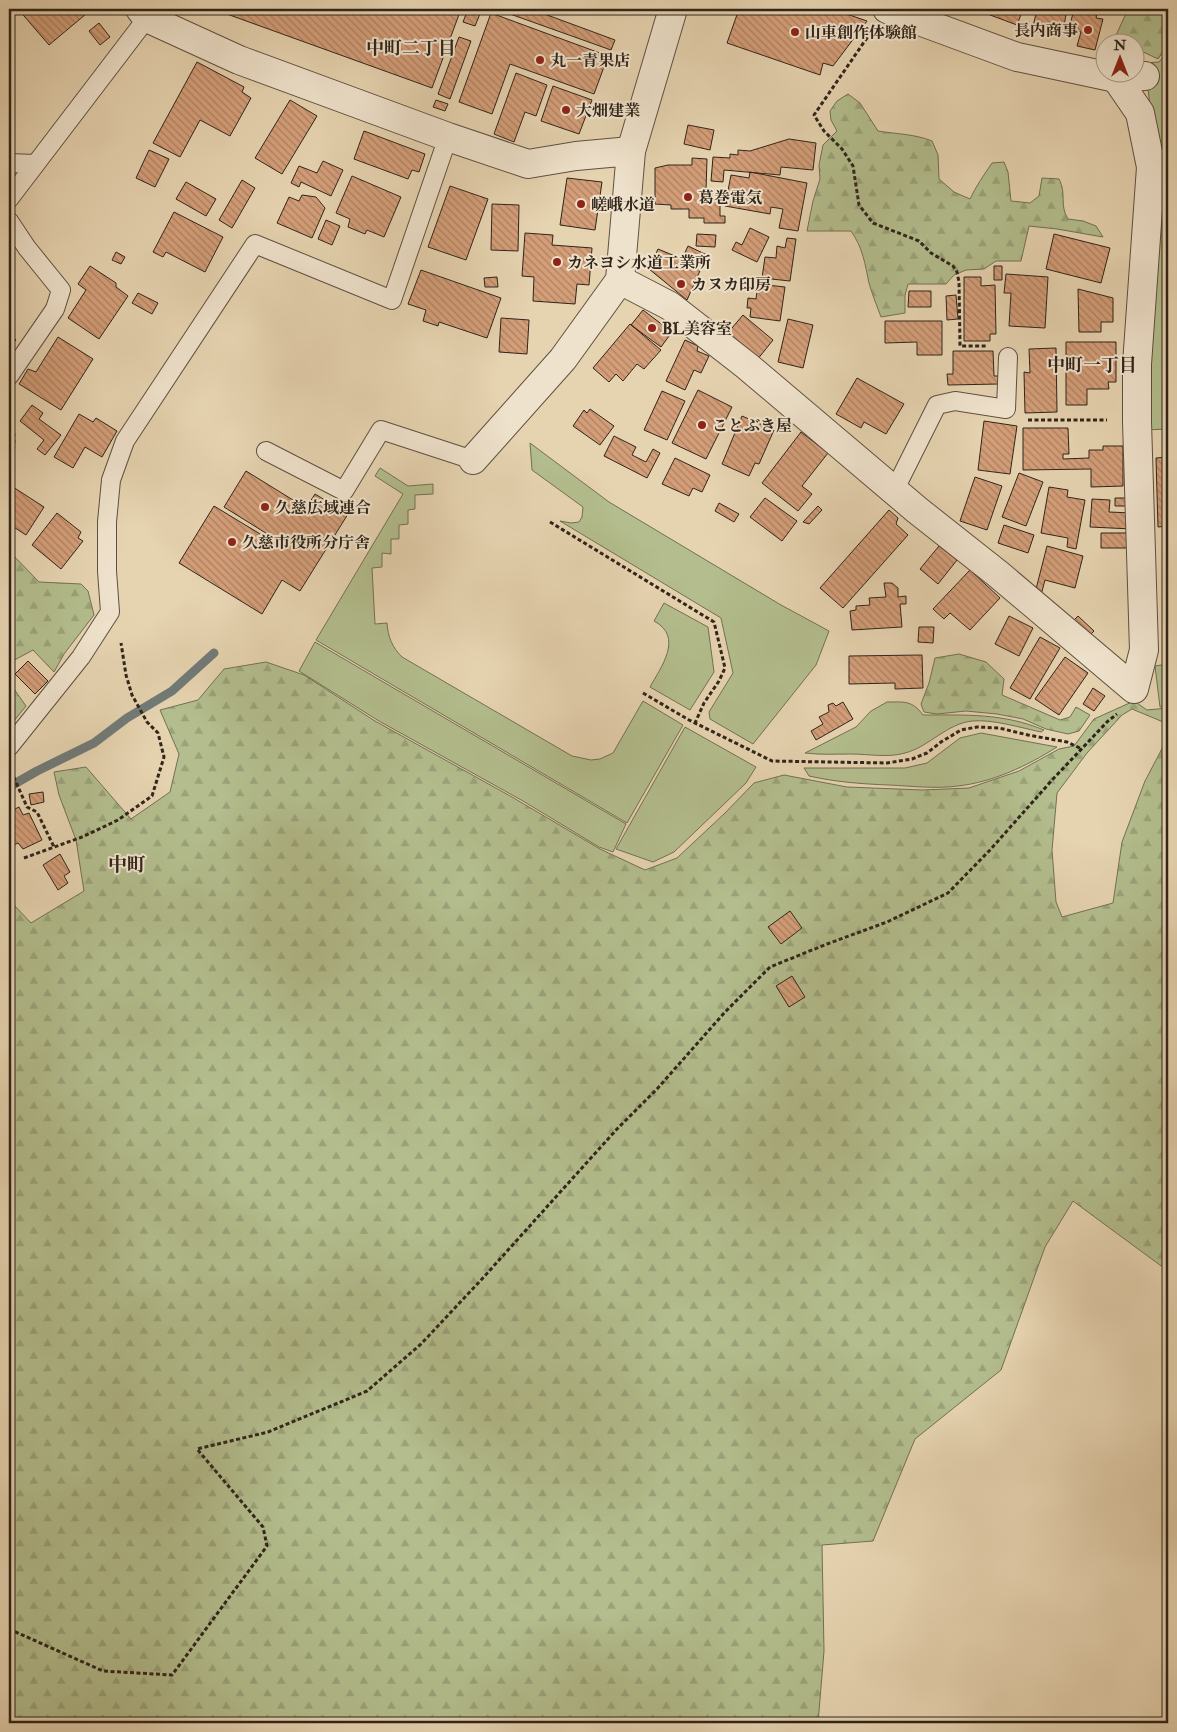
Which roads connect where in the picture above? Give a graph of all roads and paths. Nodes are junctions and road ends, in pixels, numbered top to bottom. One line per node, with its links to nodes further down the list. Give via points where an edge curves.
1 (673, 9): 7 (street)
2 (887, 9): 4 (street, via 1017,57); 13 (path, via 814,115 853,166 859,205 872,223 919,241 957,272 960,346 1007,345)
3 (143, 13): 6 (street, via 239,60); 9 (lane)
4 (1094, 73)
5 (1119, 82): 21 (street, via 1140,113 1150,167 1137,364 1144,650 1134,689)
6 (448, 138): 7 (street, via 528,164); 23 (lane, via 392,300 255,244 125,441 111,480 106,522)
7 (632, 151): 12 (street)
8 (9, 163): 9 (lane)
9 (35, 164): 10 (lane)
10 (9, 199)
11 (9, 222): 14 (lane, via 61,290 55,309)
12 (620, 280): 19 (street, via 563,359); 21 (street, via 670,306)
13 (1008, 356): 21 (lane, via 1006,409 955,401 936,405)
14 (9, 376)
15 (9, 400): 20 (path, via 15,431)
16 (1035, 420): 17 (path)
17 (1105, 420)
18 (266, 451): 19 (lane, via 344,491 381,430)
19 (473, 460)
20 (9, 468)
21 (894, 491)
22 (550, 522): 25 (path, via 714,622 724,668)
23 (110, 612): 26 (lane, via 81,657); 28 (path, via 120,637 126,675 147,722 158,733 164,757 152,796 118,820)
24 (643, 693): 25 (path)
25 (695, 723): 30 (path, via 772,761 912,760 961,730 977,727 999,728 1066,742 1082,749 948,893 888,922 770,967 616,1129 428,1336 367,1391 268,1432 197,1449 263,1527 267,1546 172,1675 103,1671)
26 (9, 747)
27 (9, 766): 28 (path, via 27,807 37,812)
28 (54, 846): 29 (path)
29 (24, 858)
30 (9, 1630)

